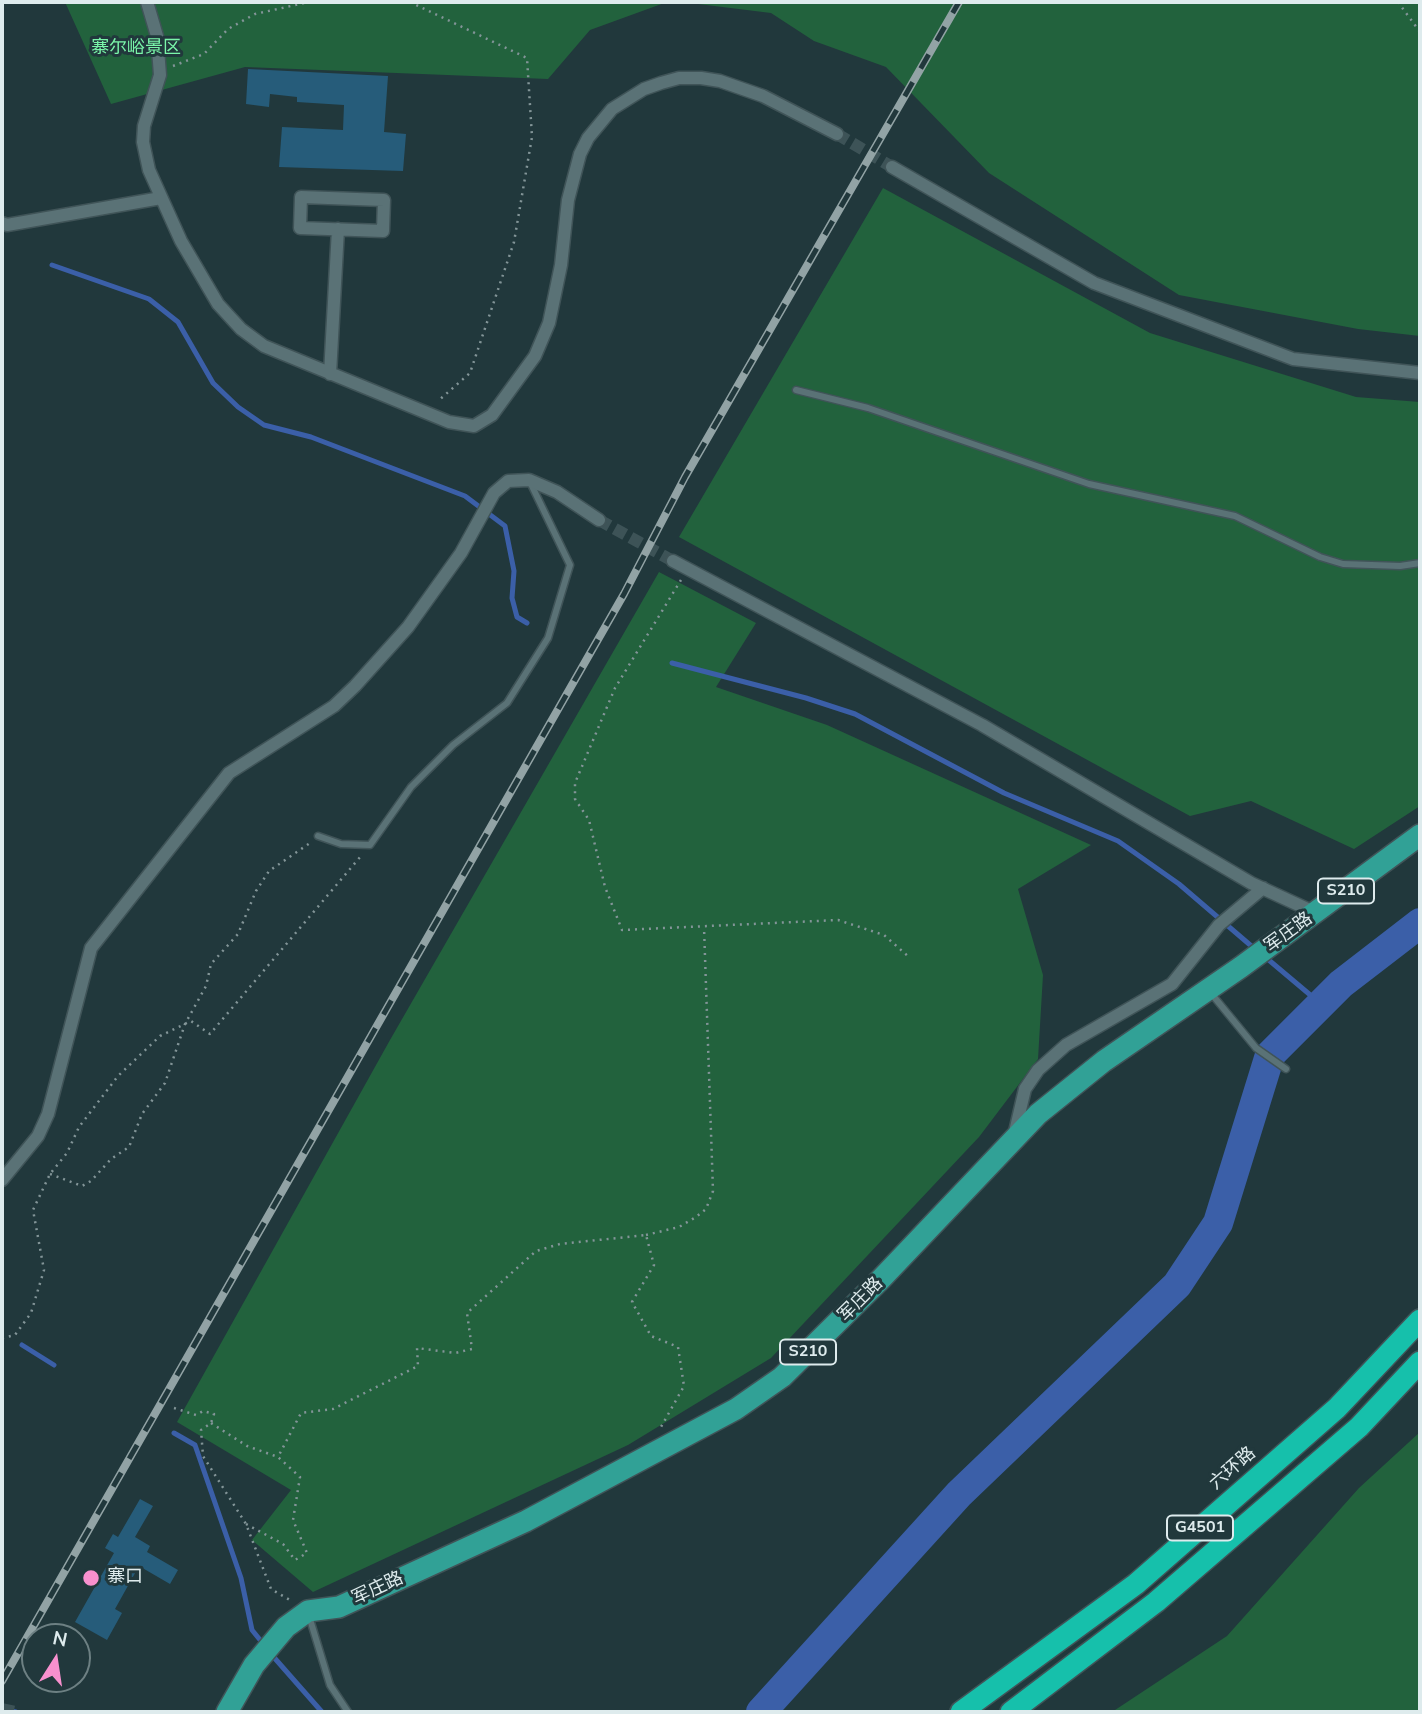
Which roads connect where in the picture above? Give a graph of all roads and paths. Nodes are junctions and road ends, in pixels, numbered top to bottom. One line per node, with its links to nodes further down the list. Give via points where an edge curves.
1 (147, 2): 6 (street, via 157,36)
2 (309, 2): 6 (path, via 255,14 228,29 204,54)
3 (410, 2): 15 (path, via 527,58 532,137 514,242 470,373)
4 (1398, 2): 5 (path)
5 (1420, 32)
6 (159, 69): 9 (street, via 143,142)
7 (837, 134): 15 (street, via 763,96 701,78 661,83 612,109 580,154 568,200 549,323 529,365 492,415 474,426)
8 (892, 166): 12 (street, via 1094,283 1293,359)
9 (160, 198): 10 (street); 13 (street, via 194,267 241,329 264,346)
10 (2, 223)
11 (338, 229): 11 (street, via 300,228 301,197 384,200 383,231); 13 (street)
12 (1420, 373)
13 (330, 374): 15 (street)
14 (796, 390): 19 (lane, via 868,408 1089,484 1225,513 1343,564)
15 (425, 413)
16 (529, 480): 17 (street, via 557,492); 23 (lane, via 570,565 548,638 507,703 453,745 411,787); 33 (street, via 508,481 495,493 408,627 341,699 229,773 91,948 48,1114 38,1136)
17 (598, 520)
18 (673, 561): 20 (street)
19 (1420, 563)
20 (688, 569): 24 (street, via 982,725); 26 (path, via 615,688 578,769 574,791 589,820 605,887 622,930)
21 (1420, 835): 25 (main road, 军庄路 / S210)
22 (318, 836): 23 (lane, via 341,844); 29 (path, via 269,871 238,934 211,964 206,986)
23 (370, 845): 29 (path, via 210,1034 191,1021)
24 (1263, 888): 25 (street); 31 (street, via 1219,925 1172,984 1066,1045 1038,1069 1025,1089)
25 (1316, 914): 28 (main road, 军庄路 / S210)
26 (704, 927): 27 (path, via 838,919 884,935); 34 (path, via 713,1191 706,1209 696,1217 679,1227)
27 (909, 957)
28 (1207, 988): 30 (lane, via 1256,1048); 31 (main road, 军庄路 / S210, via 1104,1061)
29 (185, 1024): 32 (path, via 160,1036 118,1076); 32 (path, via 165,1083 142,1114 129,1147 82,1186)
30 (1286, 1069)
31 (1013, 1140): 40 (main road, 军庄路 / S210, via 782,1377 736,1409)
32 (50, 1174): 36 (path, via 33,1210 44,1270 41,1281 31,1313 15,1335)
33 (2, 1180)
34 (646, 1234): 40 (path, via 654,1265 632,1302 651,1336 678,1347 684,1386 658,1434); 41 (path, via 536,1251 467,1313 472,1349 456,1353 417,1348 418,1366 333,1409 300,1413)
35 (1420, 1321): 46 (highway, 六环路 / G4501, via 1337,1408 1136,1584)
36 (2, 1338)
37 (1420, 1362): 47 (highway, G4501, via 1359,1426 1156,1602)
38 (174, 1408): 39 (path, via 196,1415 203,1410 214,1414)
39 (211, 1423): 41 (path, via 247,1446); 42 (path, via 201,1430 203,1456)
40 (664, 1448): 43 (main road, 军庄路 / S210, via 526,1521 377,1590 339,1607)
41 (278, 1457): 42 (path, via 300,1476 293,1520 307,1553 295,1560 283,1544)
42 (246, 1524): 43 (path, via 271,1589)
43 (308, 1611): 44 (main road, 军庄路 / S210, via 286,1627 254,1665); 45 (lane, via 330,1685)
44 (227, 1712)
45 (348, 1712)
46 (961, 1712)
47 (1011, 1712)

